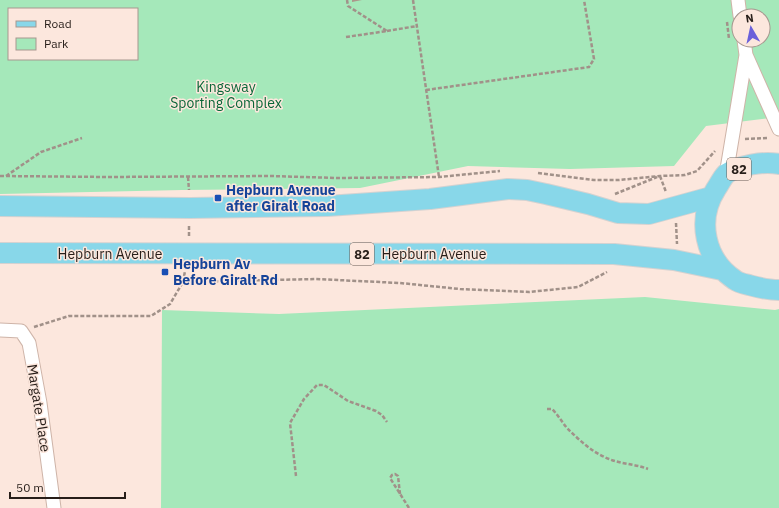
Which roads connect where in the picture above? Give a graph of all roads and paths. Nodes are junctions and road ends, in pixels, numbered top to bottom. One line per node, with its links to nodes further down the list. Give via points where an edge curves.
1 (347, 0): 6 (path, via 348,6)
2 (413, 0): 5 (path)
3 (584, 0): 11 (path, via 594,59 589,67)
4 (727, 18): 8 (path)
5 (417, 26): 6 (path); 11 (path)
6 (387, 30): 7 (path)
7 (346, 37)
8 (730, 46)
9 (745, 48): 10 (street)
10 (746, 54): 12 (street); 14 (street)
11 (426, 90): 22 (path)
12 (775, 133): 14 (path)
13 (82, 138): 20 (path, via 41,152)
14 (732, 140): 18 (street); 21 (path, via 719,140 716,149 698,171 685,175)
15 (779, 164): 18 (main road, 82, via 768,162 745,166)
16 (502, 171): 22 (path)
17 (536, 172): 21 (path, via 594,180)
18 (726, 175): 24 (main road, 82)
19 (0, 176): 20 (path)
20 (6, 176): 23 (path)
21 (660, 176): 25 (path)
22 (439, 177): 23 (path)
23 (188, 178): 27 (path)
24 (711, 197): 25 (main road, via 649,214 618,214); 30 (main road, 82, via 705,218 708,248)
25 (588, 204): 27 (main road, via 508,189 430,199 327,206)
26 (0, 206): 27 (main road)
27 (190, 208): 29 (path)
28 (0, 253): 29 (main road, Hepburn Avenue / 82)
29 (189, 254): 30 (main road, Hepburn Avenue / 82, via 614,254 674,260); 32 (path)
30 (722, 270): 33 (main road, 82, via 736,281 767,290)
31 (608, 271): 32 (path, via 578,287 530,292 316,279)
32 (183, 282): 35 (path, via 170,304 151,316 69,316)
33 (779, 290)
34 (0, 330): 35 (street)
35 (21, 331): 41 (street, Margate Place, via 28,343 39,395)
36 (547, 409): 38 (path, via 552,409 566,427 600,455)
37 (387, 422): 39 (path, via 376,411 348,401 324,385 317,385 304,399 290,423)
38 (648, 470)
39 (296, 476)
40 (400, 494): 40 (path, via 390,478 392,474 398,476); 42 (path)
41 (54, 508)
42 (409, 508)

